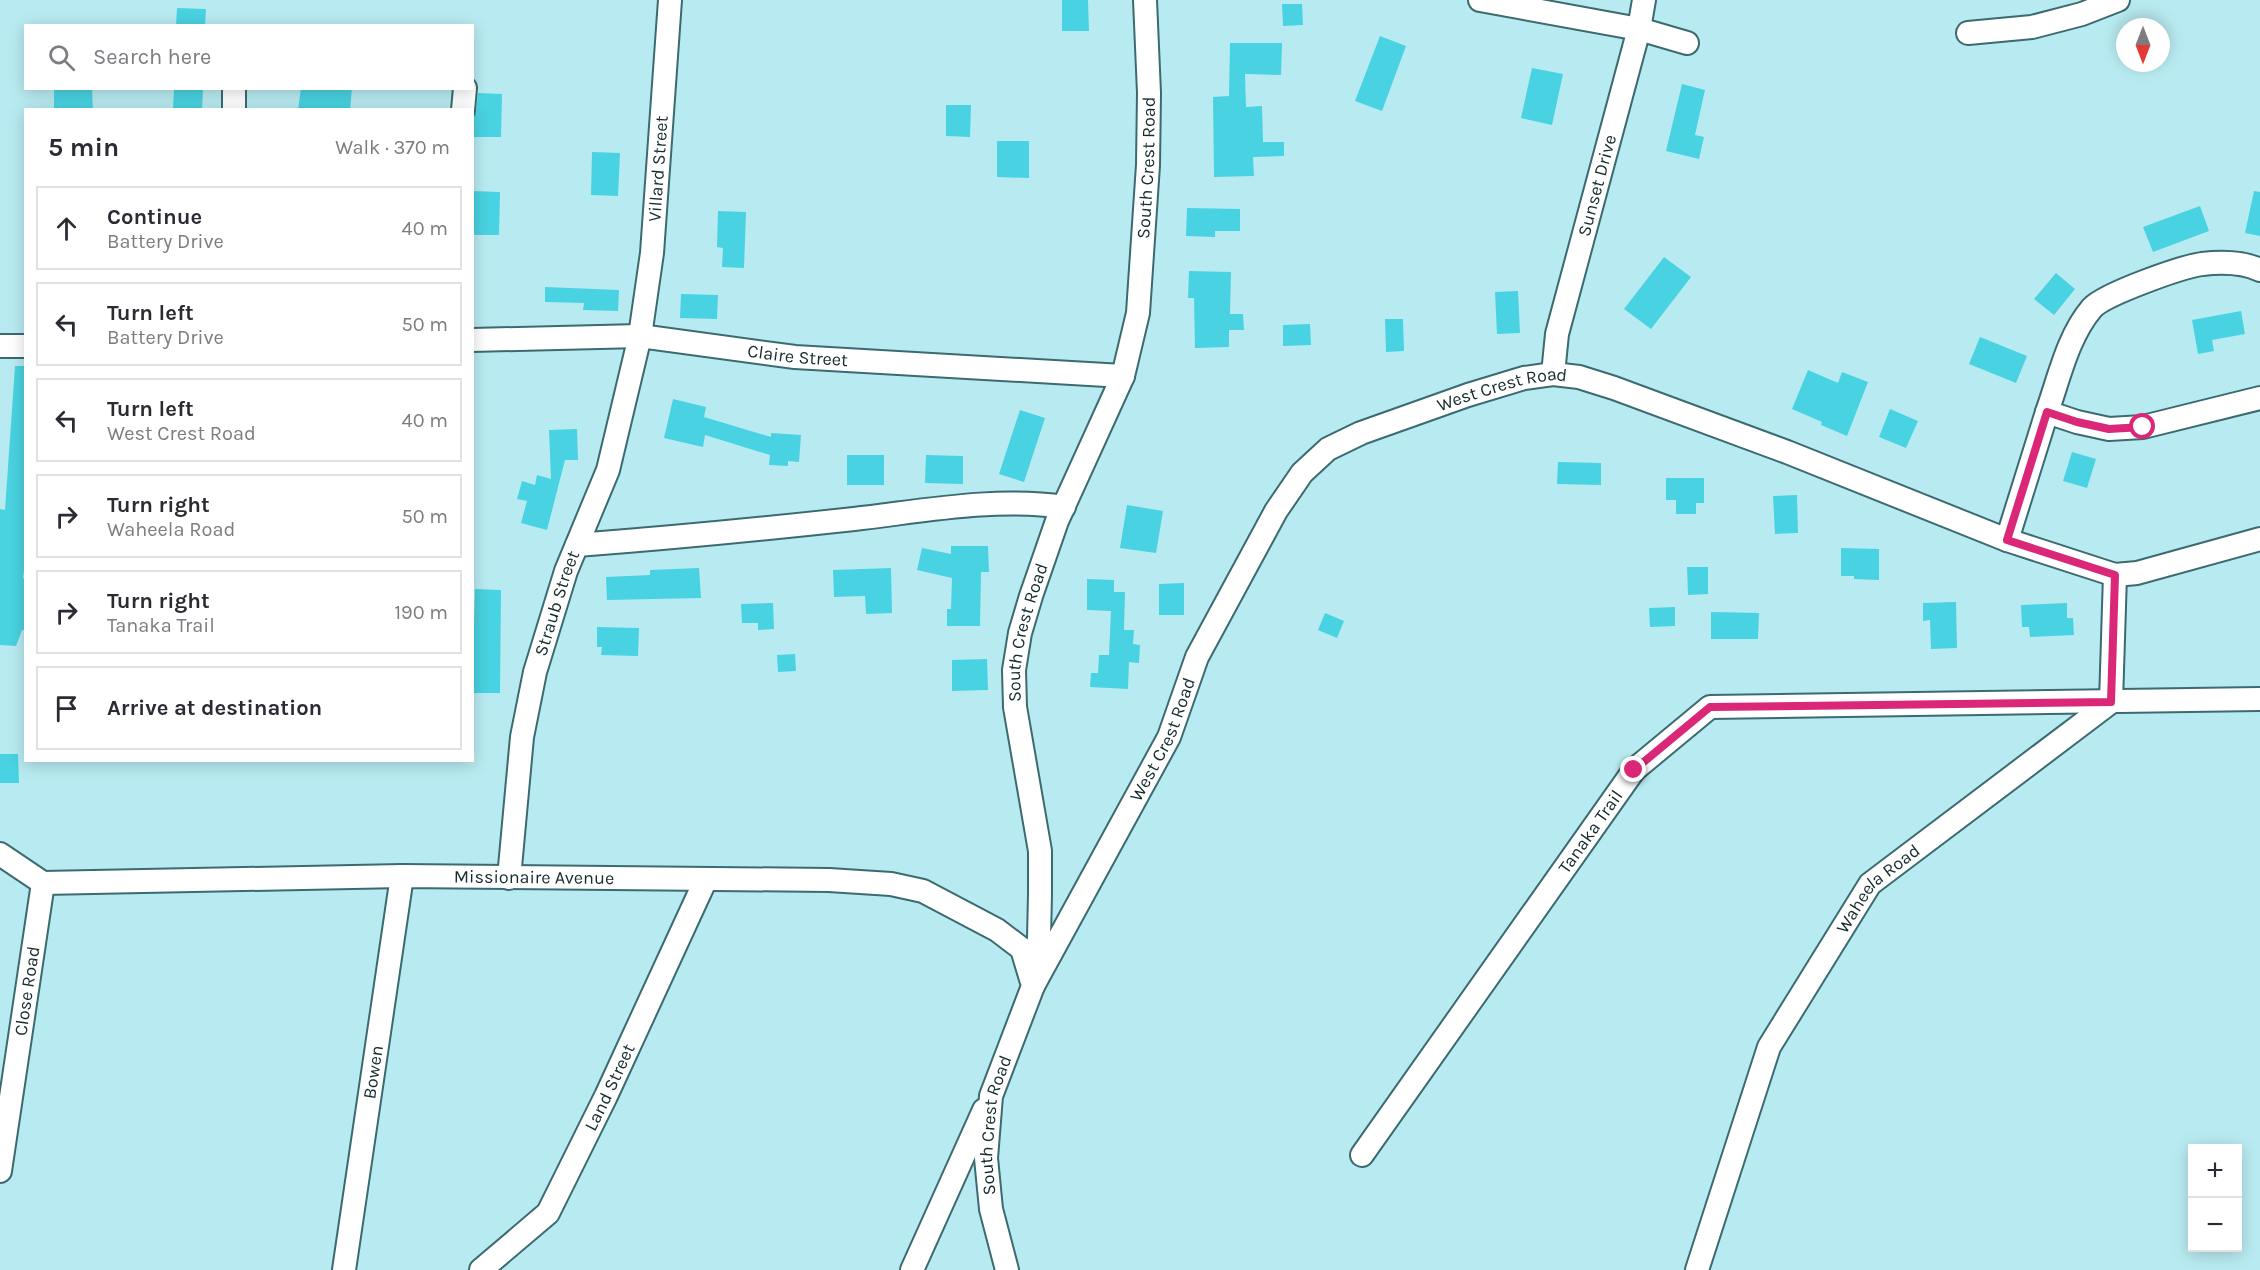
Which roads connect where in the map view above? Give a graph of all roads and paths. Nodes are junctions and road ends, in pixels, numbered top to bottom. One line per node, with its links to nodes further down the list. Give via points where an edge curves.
1 (670, 0): 14 (street, Villard Street, via 652,253)
2 (1145, 0): 19 (street, South Crest Road, via 1148,165 1138,313)
3 (1480, 0): 6 (street)
4 (1644, 0): 6 (street, Sunset Drive)
5 (2118, 0): 7 (street, via 2032,27)
6 (1639, 29): 8 (street); 18 (street, Sunset Drive, via 1563,308)
7 (1968, 33)
8 (1687, 43)
9 (234, 90): 11 (street)
10 (465, 90): 12 (street)
11 (234, 108)
12 (463, 108)
13 (2260, 270): 21 (street, via 2236,263 2201,264 2127,288 2093,306 2073,338)
14 (640, 336): 15 (street, Claire Street); 19 (street, Claire Street, via 795,357); 25 (street, Straub Street, via 608,470)
15 (474, 340)
16 (0, 346): 17 (street)
17 (24, 346)
18 (1553, 374): 24 (street, West Crest Road, via 1614,388); 34 (street, West Crest Road, via 1524,378 1468,395 1360,433 1328,449 1302,473 1275,511 1197,657 1169,737)
19 (1123, 376): 22 (street, South Crest Road)
20 (2260, 398): 21 (street, via 2143,427 2109,429)
21 (2047, 412): 24 (street)
22 (1064, 507): 25 (street, via 1033,502 946,507 718,534); 34 (street, South Crest Road, via 1031,596 1014,670 1015,707 1040,851 1039,938)
23 (2260, 539): 26 (street, West Crest Road, via 2137,573)
24 (2007, 540): 26 (street, West Crest Road)
25 (577, 545): 31 (street, Straub Street, via 534,672 522,737)
26 (2115, 575): 28 (street)
27 (2260, 699): 28 (street, Tanaka Trail)
28 (2111, 702): 37 (street, Tanaka Trail, via 1710,707 1634,770); 43 (street, Waheela Road, via 1870,884 1769,1047)
29 (0, 854): 33 (street)
30 (402, 876): 31 (street, Missionaire Avenue); 33 (street, Missionaire Avenue); 39 (street, Bowen)
31 (509, 878): 32 (street, Missionaire Avenue)
32 (706, 879): 34 (street, Missionaire Avenue, via 829,880 891,884 923,891 997,930 1022,949); 40 (street, Land Street, via 548,1213)
33 (43, 883): 35 (street, Close Road)
34 (1033, 986): 36 (street, South Crest Road)
35 (8, 1063): 38 (street, Close Road)
36 (990, 1096): 41 (street); 42 (street, South Crest Road, via 986,1158 990,1209)
37 (1362, 1155)
38 (0, 1171)
39 (344, 1270)
40 (481, 1270)
41 (912, 1270)
42 (1007, 1270)
43 (1697, 1270)

